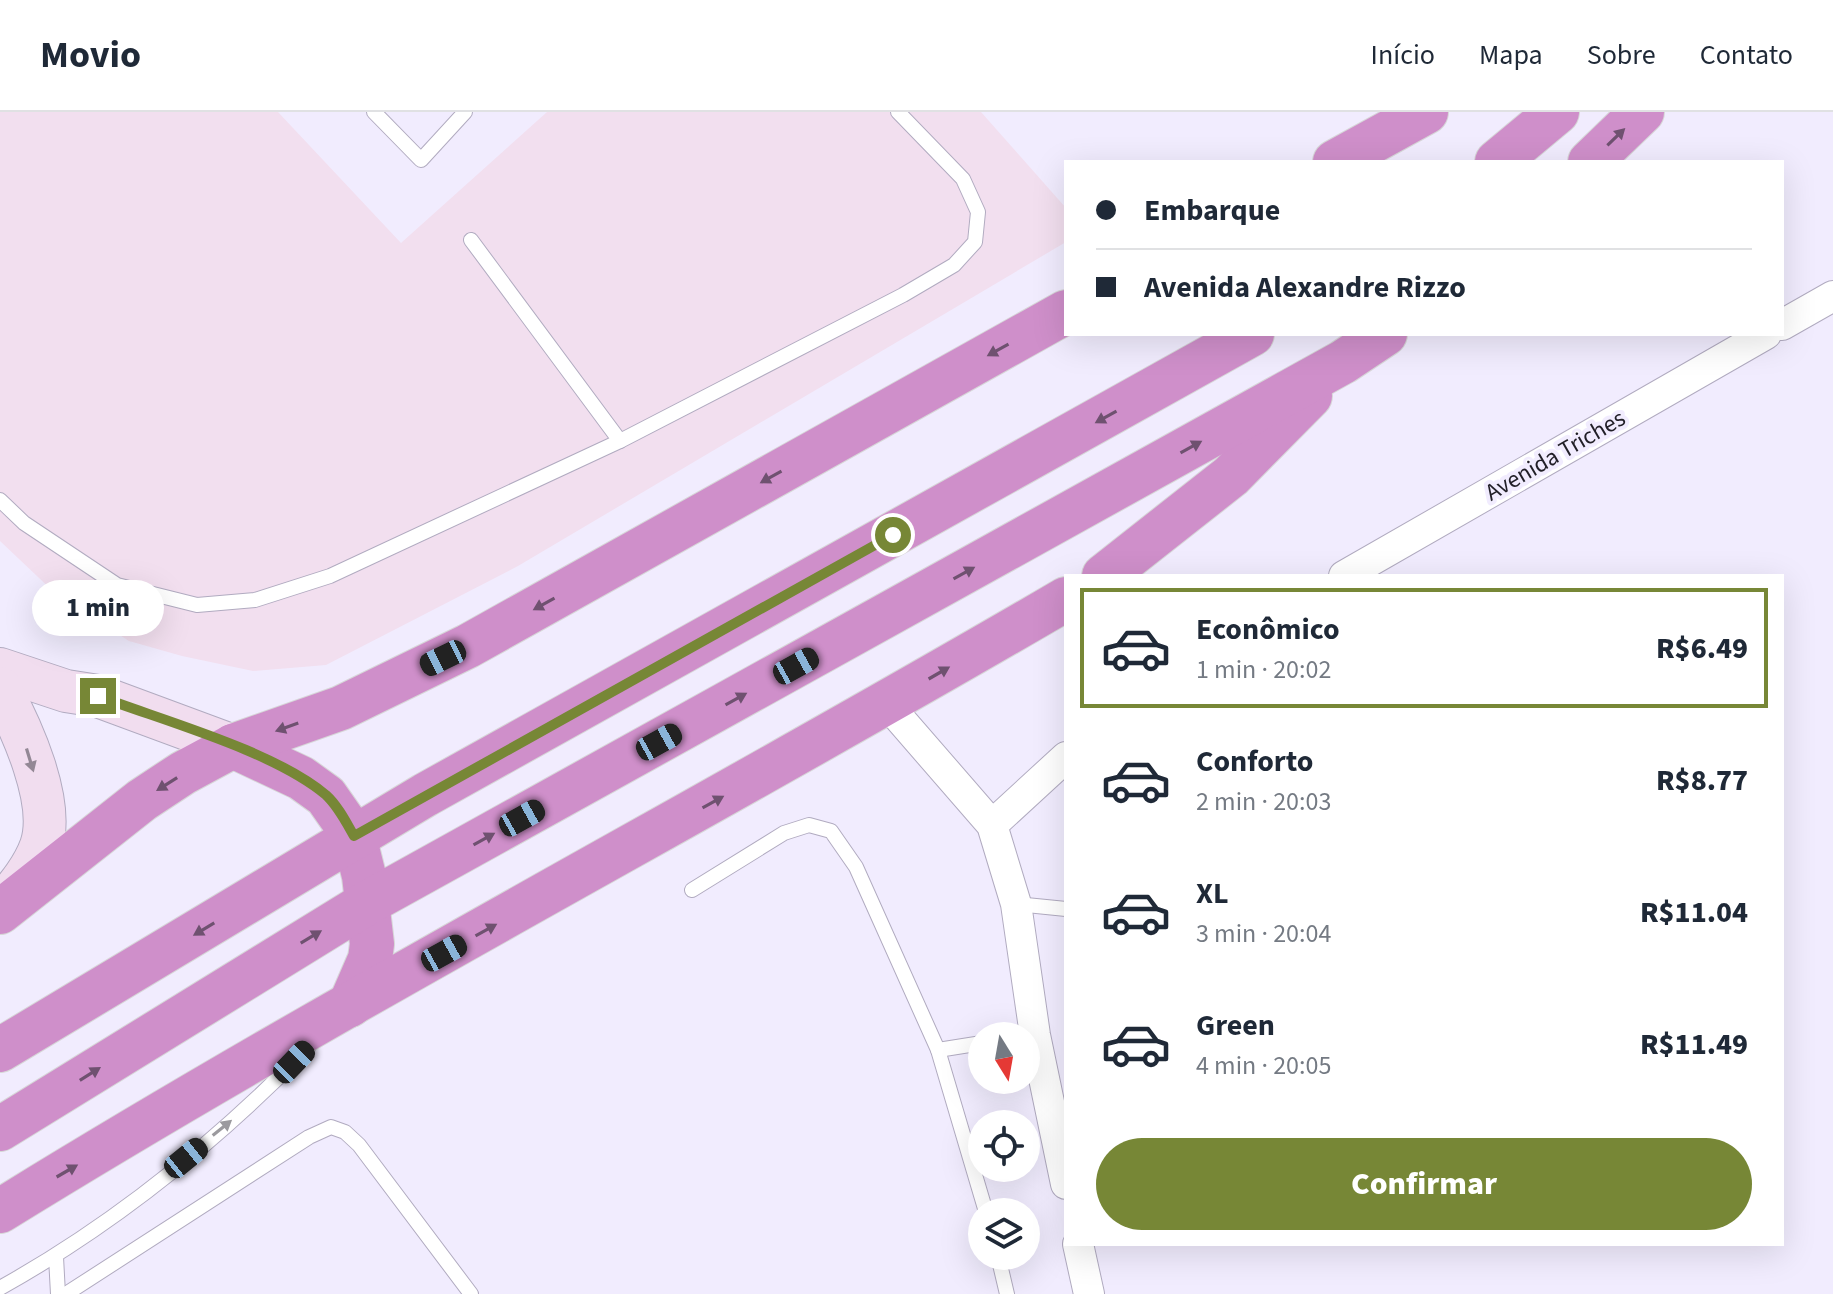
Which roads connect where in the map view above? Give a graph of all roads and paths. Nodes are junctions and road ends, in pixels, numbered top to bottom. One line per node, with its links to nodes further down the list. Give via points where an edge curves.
1 (374, 112): 2 (lane, via 421,160)
2 (465, 112)
3 (898, 112): 18 (lane, via 963,179 978,212 975,242 954,265 903,295)
4 (1557, 112): 8 (highway)
5 (1642, 112): 9 (highway, one-way to 5)
6 (1406, 117): 7 (highway)
7 (1338, 160)
8 (1499, 160)
9 (1592, 160)
10 (471, 240): 18 (lane)
11 (1833, 296): 13 (street)
12 (1064, 313): 26 (highway, one-way to 26, via 468,646 341,708)
13 (1784, 324)
14 (1248, 336): 29 (highway, one-way to 29)
15 (1382, 336): 17 (highway)
16 (1763, 336): 21 (street, Avenida Triches)
17 (1343, 362): 20 (highway, via 1231,476); 31 (highway, one-way to 17)
18 (620, 441): 19 (lane, via 330,576 255,600 197,605 117,585 24,523)
19 (0, 500)
20 (1107, 574)
21 (1347, 574)
22 (1064, 600): 25 (highway, one-way to 22)
23 (0, 669): 26 (street, via 98,696)
24 (0, 688): 34 (street, one-way to 34, via 18,721 45,811 41,845)
25 (887, 704): 28 (street); 35 (highway, one-way to 25)
26 (233, 746): 29 (highway, via 301,778 326,796); 34 (highway, one-way to 34, via 142,800)
27 (1064, 759): 28 (street)
28 (992, 825): 32 (street)
29 (354, 836): 31 (highway); 38 (highway, one-way to 38)
30 (692, 890): 39 (lane, via 784,833 809,825 831,831 856,867)
31 (367, 903): 35 (highway, via 370,959); 41 (highway, one-way to 31)
32 (1016, 904): 33 (lane); 36 (street)
33 (1064, 909)
34 (0, 910)
35 (350, 1005): 44 (highway, one-way to 35); 46 (lane, one-way to 35, via 257,1101)
36 (1029, 1022)
37 (968, 1045): 39 (lane)
38 (0, 1050)
39 (938, 1050): 43 (lane)
40 (1040, 1074): 42 (street)
41 (0, 1129)
42 (1064, 1176)
43 (982, 1198)
44 (0, 1211)
45 (1078, 1246): 53 (street)
46 (56, 1257): 48 (lane); 49 (lane)
47 (1001, 1270): 52 (lane)
48 (0, 1288)
49 (58, 1294)
50 (66, 1294): 51 (lane, via 331,1127 359,1145)
51 (471, 1294)
52 (1007, 1294)
53 (1089, 1294)

